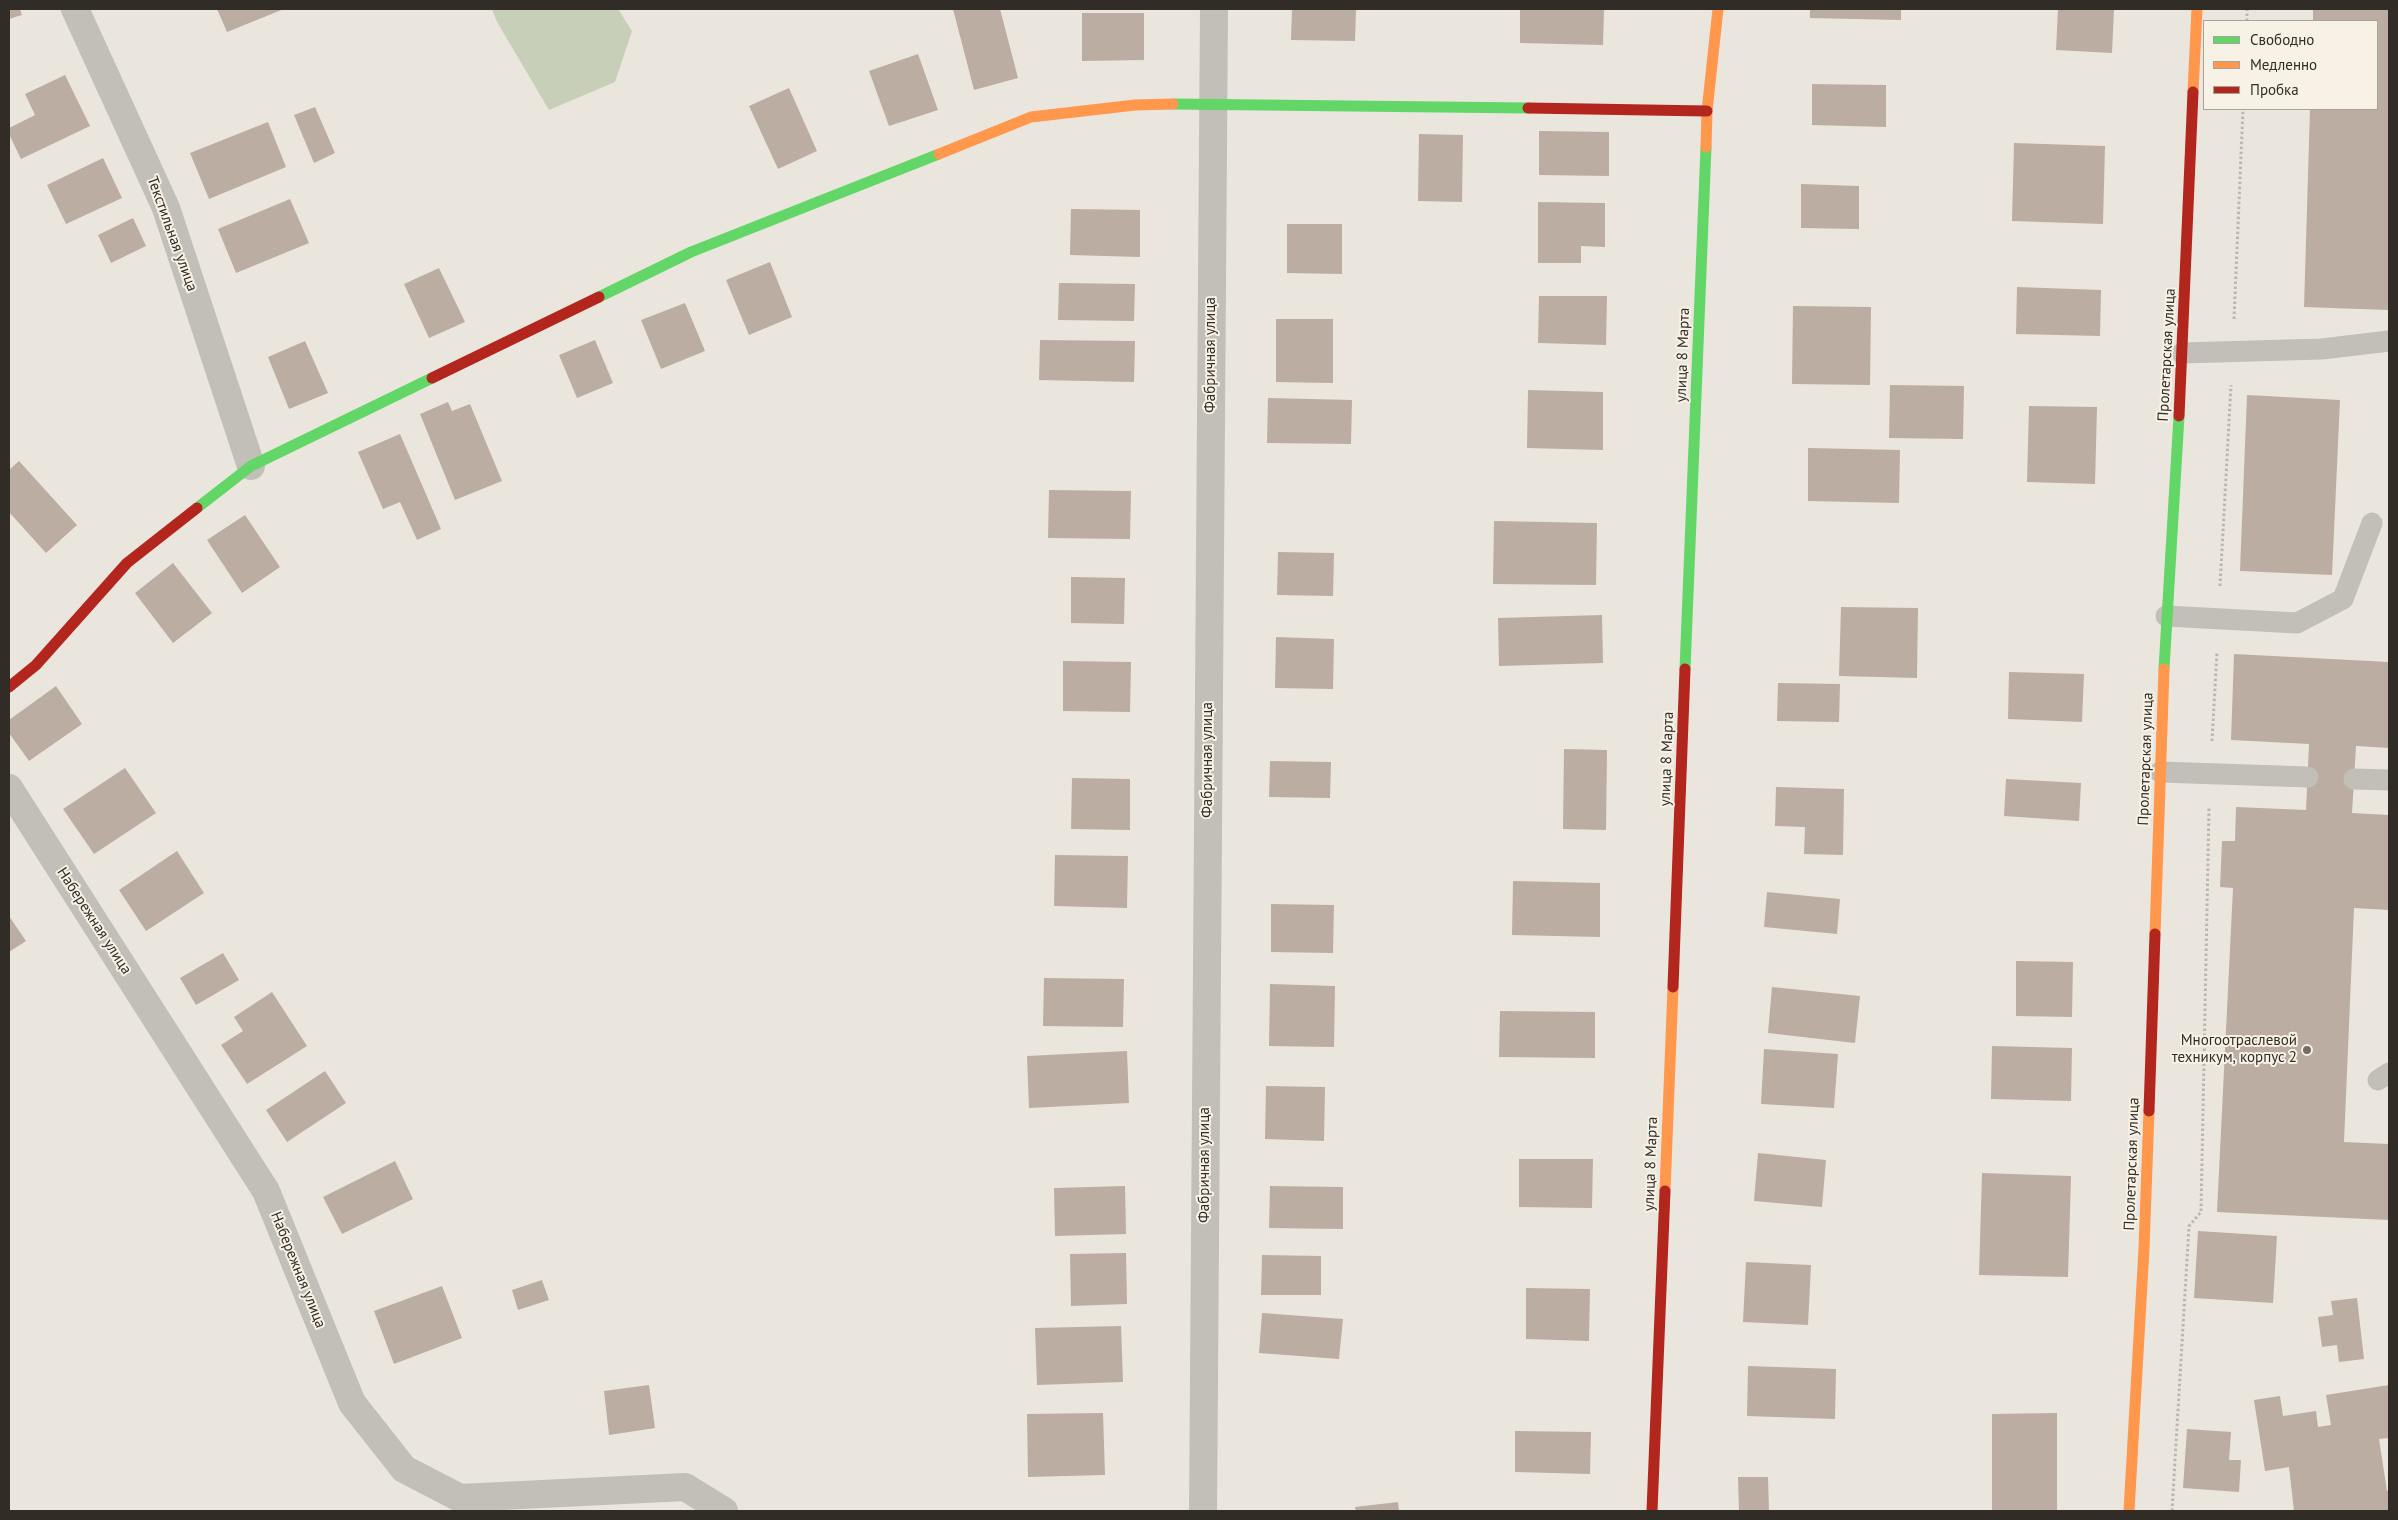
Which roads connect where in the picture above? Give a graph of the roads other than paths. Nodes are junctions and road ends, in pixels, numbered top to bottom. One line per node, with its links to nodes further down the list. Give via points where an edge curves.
1 (75, 9): 9 (street, Текстильная улица, via 166,208)
2 (1214, 9): 5 (street, Фабричная улица)
3 (1718, 9): 6 (street, улица 8 Марта)
4 (2197, 9): 8 (street, Пролетарская улица)
5 (1213, 104): 6 (street); 9 (street, via 1135,105 1031,117 691,252); 19 (street, Фабричная улица)
6 (1708, 111): 20 (street, улица 8 Марта)
7 (2389, 341): 8 (lane, via 2322,349)
8 (2182, 353): 11 (street, Пролетарская улица, via 2172,559)
9 (251, 466): 12 (street, via 127,563 36,665)
10 (2372, 523): 11 (lane, via 2343,599 2297,623)
11 (2166, 616): 13 (street, Пролетарская улица)
12 (9, 686)
13 (2160, 772): 14 (lane); 21 (street, Пролетарская улица, via 2144,1249)
14 (2308, 777)
15 (2354, 779): 16 (lane)
16 (2389, 780)
17 (9, 788): 18 (street, Набережная улица, via 266,1191 352,1402 404,1469 460,1498 685,1487)
18 (724, 1511)
19 (1203, 1511)
20 (1652, 1511)
21 (2130, 1511)

